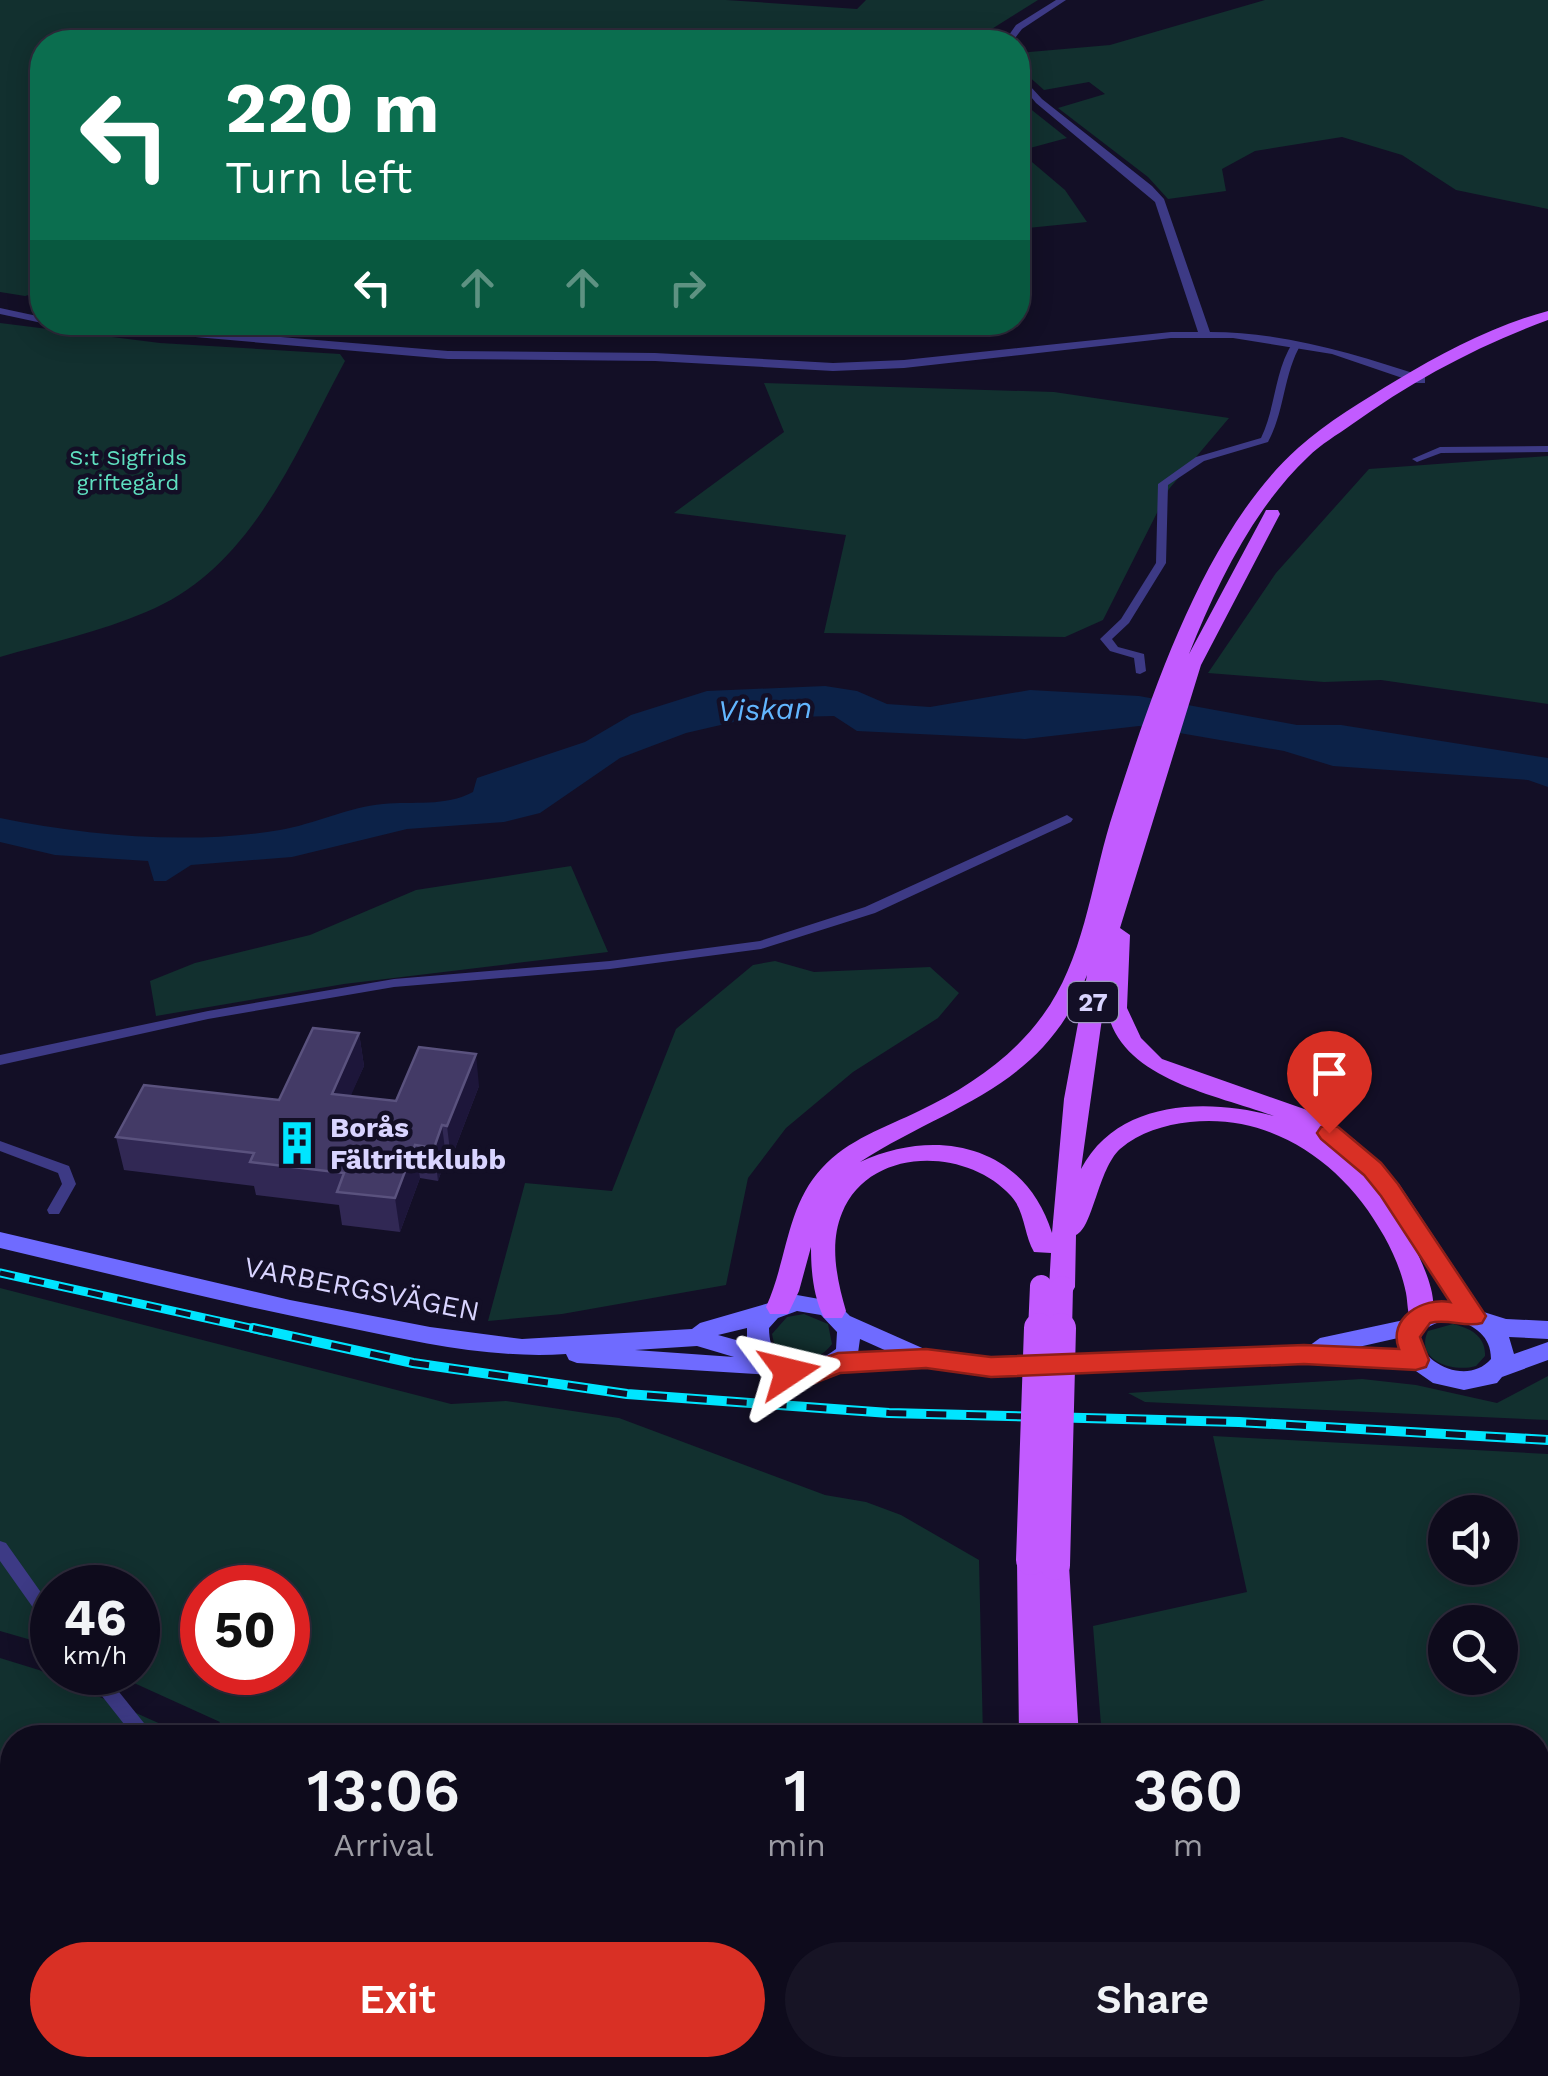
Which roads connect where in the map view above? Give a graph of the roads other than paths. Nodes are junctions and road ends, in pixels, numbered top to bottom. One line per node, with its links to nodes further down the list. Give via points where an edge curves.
1 (1062, 0): 2 (street)
2 (1017, 30)
3 (1030, 90): 7 (street, via 1160,201)
4 (0, 311): 5 (street)
5 (30, 317)
6 (1548, 318): 10 (main road, 27)
7 (1205, 334): 8 (street, via 833,367 448,355); 9 (street)
8 (175, 335)
9 (1296, 344): 10 (street); 13 (street, via 1280,377 1265,440 1200,458 1164,484 1160,563 1106,639 1114,649 1140,656)
10 (1416, 378): 15 (main road, 27, via 1318,454 1272,514 1184,664)
11 (1548, 449): 12 (street, via 1440,450)
12 (1417, 459)
13 (1140, 670)
14 (1066, 820): 16 (street, via 870,910 761,945 394,983)
15 (1105, 906): 20 (main road, 27, via 1065,1090); 21 (main road, 27); 22 (main road, via 1066,998 1024,1052 981,1088 854,1154 828,1176 806,1220 792,1286); 24 (main road, via 1119,928 1116,1008 1131,1042 1154,1064 1302,1117 1348,1146 1390,1190)
16 (0, 1060)
17 (0, 1146): 18 (street, via 64,1170 69,1184)
18 (54, 1210)
19 (0, 1240): 28 (main road, VARBERGSVÄGEN, via 430,1336)
20 (1043, 1246): 21 (main road, 27); 23 (main road, via 1031,1208 1008,1177 964,1155 894,1157 856,1176 830,1211 822,1264)
21 (1055, 1281): 25 (main road, via 1087,1182 1115,1140 1178,1115 1248,1116 1296,1131 1356,1178 1402,1248 1418,1290); 37 (main road, 27, bridge)
22 (773, 1311): 23 (main road, via 804,1302); 27 (main road, via 708,1329); 33 (main road, via 756,1335)
23 (840, 1317): 31 (main road); 34 (main road, via 849,1348)
24 (1478, 1318): 25 (main road, via 1442,1310); 26 (main road, via 1506,1328); 35 (main road, via 1494,1329 1504,1350)
25 (1416, 1322): 30 (main road); 32 (main road, via 1409,1348)
26 (1548, 1330)
27 (707, 1340): 28 (main road, VARBERGSVÄGEN); 33 (main road)
28 (556, 1348): 33 (main road, via 617,1359)
29 (1548, 1351): 35 (main road)
30 (1304, 1354): 31 (main road, via 991,1367); 32 (main road)
31 (926, 1358): 34 (main road)
32 (1416, 1360): 35 (main road, via 1451,1380 1478,1380)
33 (772, 1363): 34 (main road, via 812,1374)
34 (838, 1363)
35 (1498, 1370)
36 (0, 1548): 38 (street)
37 (1043, 1562): 41 (main road, 27); 42 (main road, 27)
38 (30, 1590)
39 (112, 1695): 40 (street)
40 (137, 1725)
41 (1035, 1725)
42 (1062, 1725)

